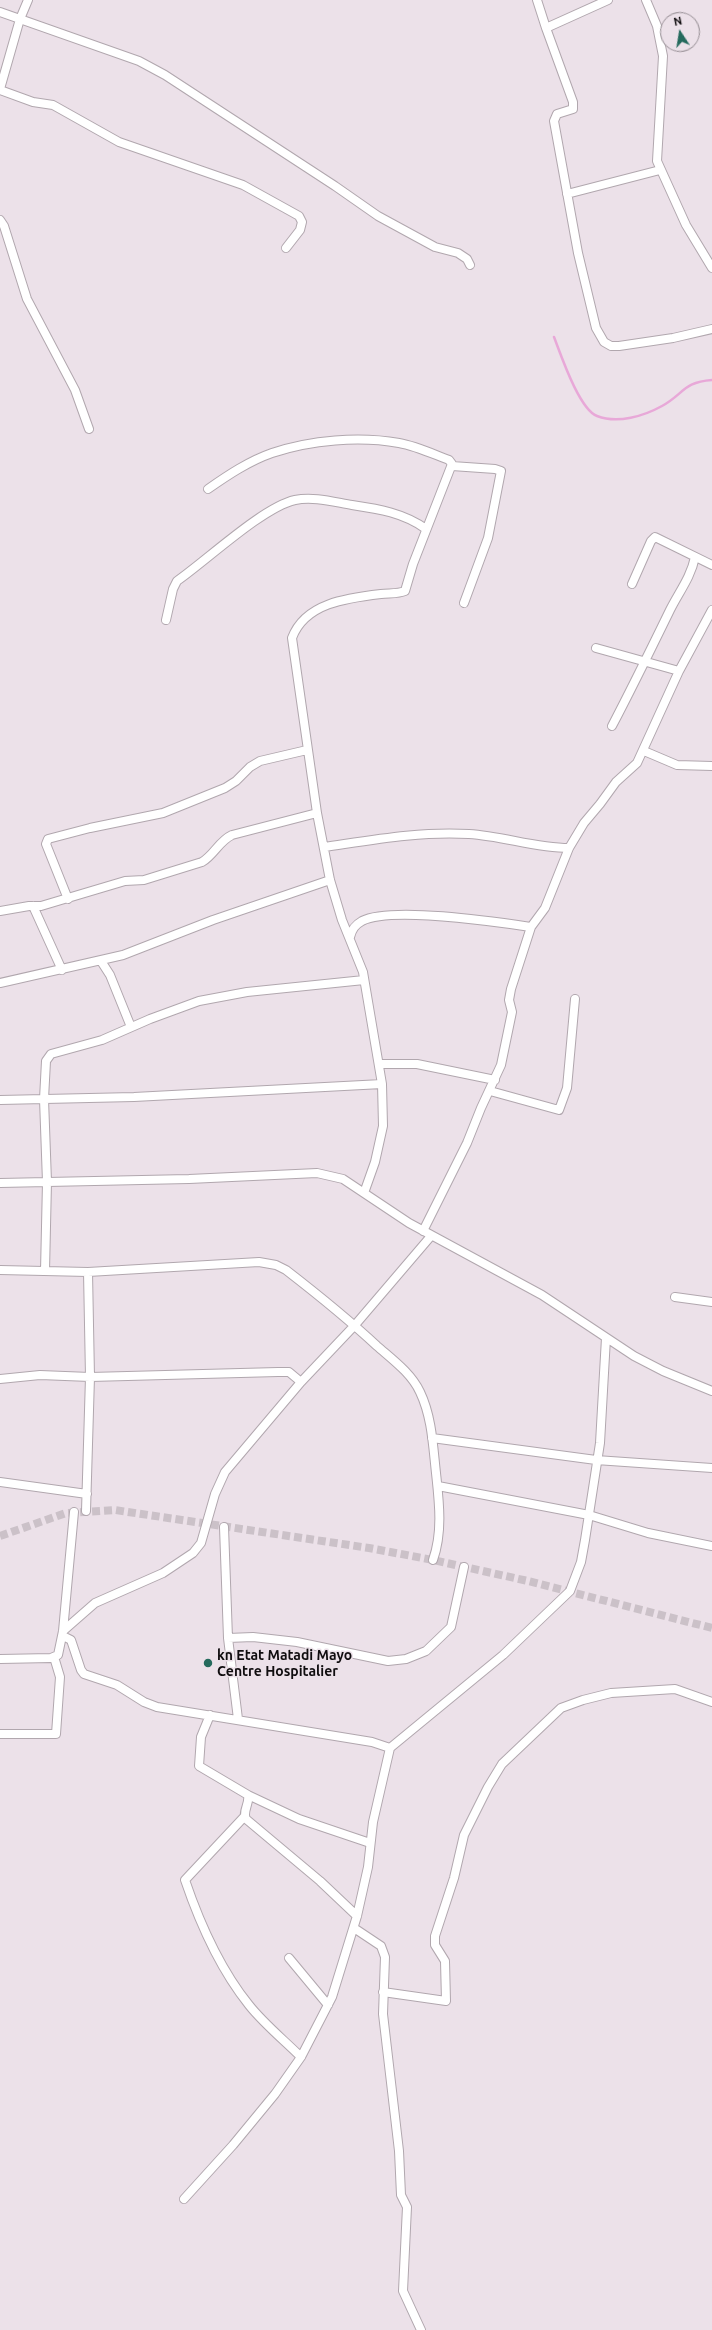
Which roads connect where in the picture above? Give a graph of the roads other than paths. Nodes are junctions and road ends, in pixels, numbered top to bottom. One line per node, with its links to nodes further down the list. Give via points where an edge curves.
1 (28, 0): 6 (street)
2 (538, 0): 7 (street)
3 (608, 0): 7 (street)
4 (646, 0): 9 (street, via 658,26 663,56 656,151)
5 (0, 12): 6 (street)
6 (20, 19): 8 (street); 13 (street, via 139,62 164,75 378,216 435,247 458,253 467,259)
7 (546, 28): 10 (street, via 573,102 573,109 557,114 554,121)
8 (0, 89): 12 (street, via 33,102 53,105 119,142 228,179 271,199 299,216 302,222 300,230)
9 (660, 170): 10 (street); 14 (street, via 686,225)
10 (567, 194): 15 (street, via 596,328 604,342 611,346 619,346)
11 (0, 220): 16 (street, via 27,299 74,390)
12 (286, 248)
13 (470, 265)
14 (712, 268)
15 (712, 329)
16 (90, 429)
17 (452, 466): 18 (street, via 449,460 399,443 364,440 332,442 304,445 272,453 226,476); 19 (street); 23 (street, via 501,471 488,538)
18 (208, 489)
19 (426, 529): 25 (street, via 400,515 373,508 309,499 288,502 235,536 177,581 172,589); 30 (street, via 404,592 366,596 326,605 298,623 292,638 292,649)
20 (695, 557): 21 (street); 22 (street, via 655,537); 27 (street, via 688,580 671,608)
21 (712, 565)
22 (632, 584)
23 (464, 603)
24 (712, 610): 28 (street)
25 (166, 620)
26 (596, 648): 27 (street)
27 (646, 662): 28 (street); 29 (street)
28 (679, 671): 31 (street)
29 (612, 726)
30 (308, 750): 33 (street); 37 (street, via 260,761 225,788 163,813 48,839 46,844)
31 (644, 751): 32 (street, via 677,765); 35 (street, via 637,763 616,782 584,823)
32 (712, 766)
33 (317, 813): 34 (street); 37 (street, via 232,834 220,842 210,857 198,863 144,880 125,881)
34 (324, 847): 35 (street, via 445,833 471,834 552,848); 36 (street)
35 (569, 848): 40 (street, via 545,908)
36 (330, 880): 41 (street); 42 (street)
37 (68, 899): 38 (street)
38 (33, 906): 39 (street); 43 (street)
39 (0, 911)
40 (531, 926): 41 (street, via 426,915 380,916 363,920 352,928); 49 (street, via 509,1000 512,1012 502,1061)
41 (350, 937): 44 (street, via 361,963)
42 (101, 961): 43 (street); 47 (street, via 110,975)
43 (62, 970): 45 (street)
44 (364, 980): 47 (street, via 213,998 180,1007); 48 (street)
45 (0, 983)
46 (575, 999): 51 (street, via 567,1088 559,1110)
47 (131, 1027): 52 (street, via 102,1040 51,1054 46,1061)
48 (379, 1064): 49 (street, via 417,1064); 50 (street)
49 (495, 1080): 51 (street)
50 (382, 1084): 52 (street); 56 (street, via 383,1126 375,1162)
51 (490, 1091): 57 (street)
52 (44, 1099): 53 (street); 55 (street)
53 (0, 1100)
54 (0, 1182): 55 (street)
55 (47, 1182): 56 (street, via 317,1173 337,1176); 60 (street)
56 (364, 1193): 57 (street)
57 (423, 1231): 58 (street)
58 (430, 1236): 64 (street); 65 (street, via 542,1295)
59 (0, 1270): 60 (street)
60 (45, 1271): 61 (street)
61 (88, 1272): 64 (street, via 201,1264 268,1263 286,1270); 66 (street)
62 (675, 1297): 63 (street)
63 (712, 1302)
64 (355, 1325): 68 (street); 70 (street, via 411,1378 426,1408)
65 (606, 1338): 69 (street, via 664,1371); 71 (street, via 603,1409)
66 (90, 1377): 67 (street, via 40,1375); 68 (street, via 289,1372); 75 (street)
67 (0, 1379)
68 (301, 1382): 83 (street, via 225,1472 215,1494 201,1543 193,1553 163,1573 95,1603)
69 (712, 1391)
70 (432, 1438): 71 (street); 74 (street)
71 (596, 1460): 72 (street); 78 (street)
72 (712, 1468)
73 (0, 1482): 75 (street)
74 (438, 1486): 78 (street); 81 (street, via 439,1524)
75 (87, 1494): 76 (street)
76 (86, 1511)
77 (74, 1512): 83 (street)
78 (589, 1515): 80 (street, via 656,1535); 91 (street, via 581,1562 570,1592 503,1655)
79 (224, 1527): 84 (street)
80 (712, 1546)
81 (433, 1560)
82 (464, 1567): 84 (street, via 452,1627 426,1651 406,1660 388,1661 297,1642 253,1637)
83 (63, 1633): 85 (street, via 58,1655); 88 (street, via 70,1640 84,1674 117,1685 157,1707)
84 (228, 1638): 89 (street)
85 (54, 1657): 86 (street); 90 (street, via 60,1677 56,1734)
86 (0, 1659)
87 (712, 1702): 98 (street, via 675,1689 611,1693 561,1708 502,1764 464,1835 454,1878 435,1936 435,1945 445,1961 446,2001)
88 (210, 1715): 89 (street); 92 (street, via 201,1737 200,1766)
89 (238, 1719): 91 (street, via 372,1742)
90 (0, 1734)
91 (390, 1748): 94 (street)
92 (248, 1795): 93 (street); 94 (street, via 299,1819)
93 (244, 1817): 95 (street); 100 (street, via 186,1880 192,1900 221,1965 249,2006)
94 (370, 1843): 95 (street, via 368,1867)
95 (357, 1916): 96 (street)
96 (354, 1928): 98 (street, via 381,1946 385,1957); 99 (street)
97 (289, 1958): 99 (street)
98 (383, 1992): 102 (street, via 386,2049 395,2112 401,2195 407,2207 403,2291)
99 (328, 2005): 100 (street)
100 (301, 2057): 101 (street, via 275,2094)
101 (184, 2199)
102 (421, 2330)

